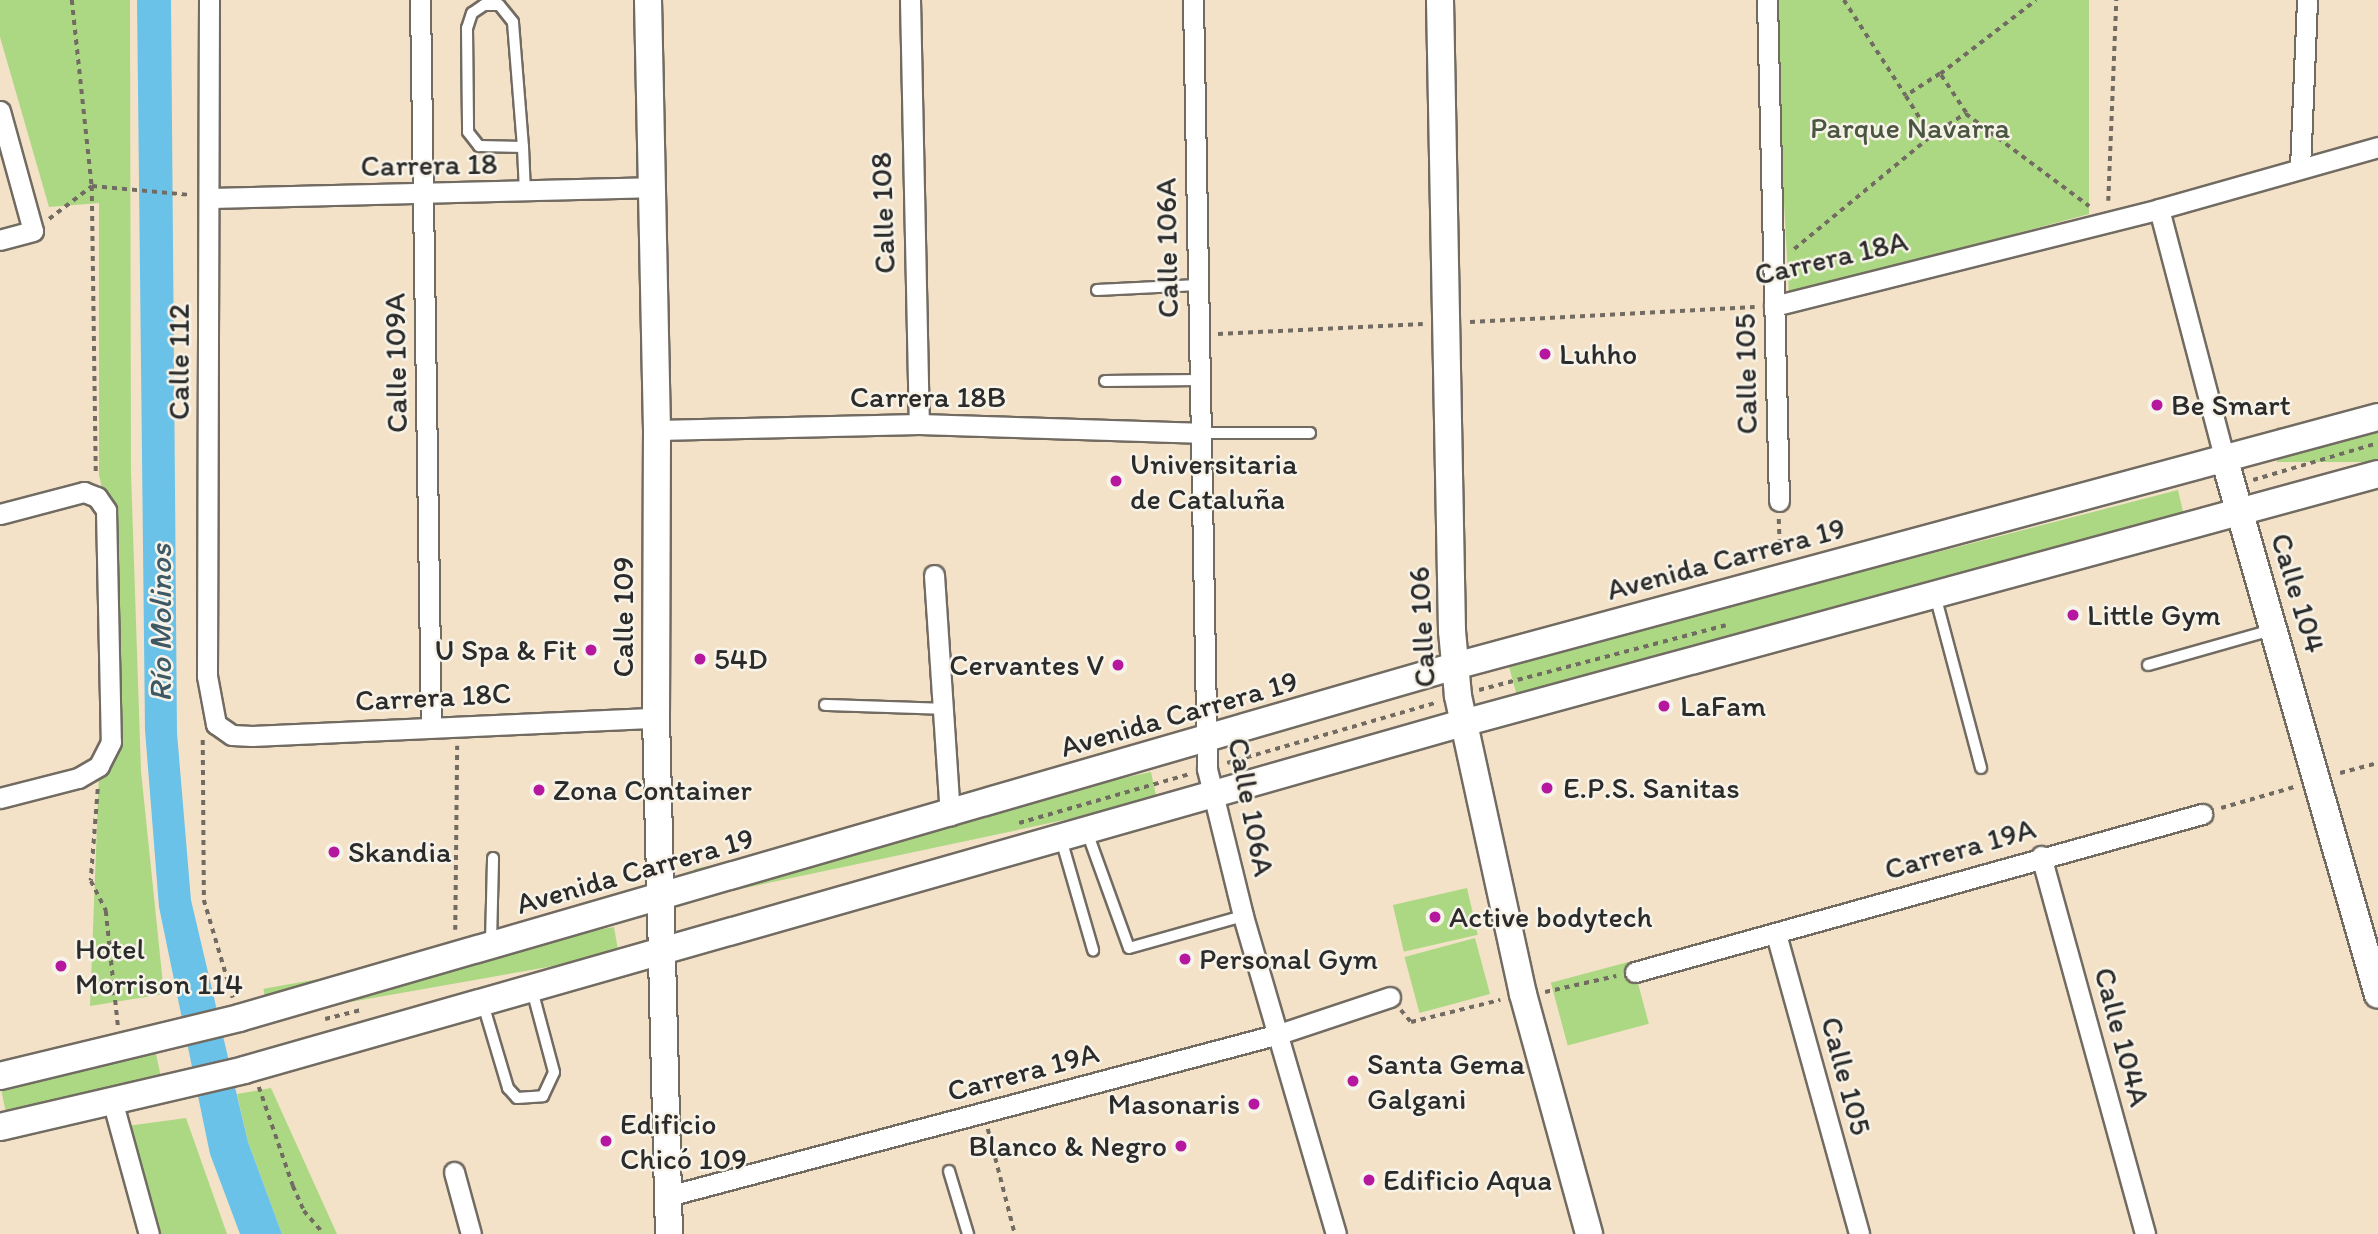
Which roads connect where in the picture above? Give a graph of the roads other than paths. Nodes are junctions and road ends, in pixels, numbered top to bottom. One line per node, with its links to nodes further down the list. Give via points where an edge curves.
1 (209, 0): 16 (street, Calle 112)
2 (420, 0): 15 (street, Calle 109A)
3 (648, 0): 13 (main road, Calle 109)
4 (910, 0): 25 (street, Calle 108)
5 (1193, 0): 19 (street, Calle 106A)
6 (1440, 0): 37 (main road, Calle 106, via 1446,323)
7 (1767, 0): 21 (street, Calle 105)
8 (2307, 0): 12 (street)
9 (0, 111): 18 (street, via 33,231)
10 (523, 146): 10 (lane, via 513,22 499,5 484,5 472,13 467,28 468,132 479,146); 14 (lane)
11 (2378, 147): 12 (street, Carrera 18A)
12 (2300, 168): 17 (street, Carrera 18A)
13 (650, 187): 14 (street, Carrera 18); 26 (main road, Calle 109)
14 (525, 192): 15 (street, Carrera 18)
15 (424, 195): 16 (street, Carrera 18); 43 (street, Calle 109A)
16 (210, 198): 44 (street, Calle 112)
17 (2159, 209): 21 (street, Carrera 18A); 29 (street, Calle 104)
18 (0, 240)
19 (1198, 285): 20 (lane); 22 (street, Calle 106A)
20 (1097, 290)
21 (1774, 306): 31 (street, Calle 105)
22 (1199, 380): 23 (lane); 27 (street, Calle 106A)
23 (1105, 381)
24 (2378, 417): 29 (main road, Avenida Carrera 19)
25 (919, 424): 26 (street, Carrera 18B); 27 (street, Carrera 18B)
26 (657, 430): 41 (main road, Calle 109)
27 (1199, 433): 28 (lane); 45 (street, Calle 106A)
28 (1310, 433)
29 (2225, 461): 32 (main road, Calle 104); 37 (main road, Avenida Carrera 19)
30 (2378, 474): 32 (main road)
31 (1779, 501)
32 (2239, 512): 35 (main road); 36 (main road, Calle 104)
33 (0, 514): 48 (street, via 77,494 97,497 106,510 111,742 99,766 78,778)
34 (934, 575): 40 (street)
35 (1934, 595): 42 (main road); 46 (lane)
36 (2275, 629): 38 (lane); 63 (main road, Calle 104)
37 (1464, 664): 42 (main road, Calle 106); 45 (main road, Avenida Carrera 19)
38 (2148, 665)
39 (825, 705): 40 (lane)
40 (943, 709): 50 (street)
41 (656, 718): 43 (street, Carrera 18C); 55 (main road, Calle 109)
42 (1472, 721): 47 (main road); 78 (main road, Calle 106, via 1523,994)
43 (431, 725): 44 (street, Carrera 18C, via 252,736)
44 (210, 727)
45 (1206, 741): 47 (street, Calle 106A); 50 (main road, Avenida Carrera 19)
46 (1981, 768)
47 (1214, 795): 51 (main road); 56 (street, Calle 106A)
48 (0, 798)
49 (2202, 814): 53 (street, Carrera 19A)
50 (950, 815): 55 (main road, Avenida Carrera 19)
51 (1087, 831): 52 (main road); 56 (lane, via 1129,948)
52 (1061, 839): 59 (lane); 60 (main road)
53 (2041, 856): 57 (street, Carrera 19A); 80 (street, Calle 104A)
54 (493, 858): 58 (lane)
55 (661, 899): 58 (main road, Avenida Carrera 19); 60 (main road, Calle 109)
56 (1243, 916): 66 (street, Calle 106A)
57 (1776, 934): 61 (street, Carrera 19A); 79 (street, Calle 105)
58 (491, 946): 67 (main road, Avenida Carrera 19, via 231,1020)
59 (1093, 950)
60 (661, 954): 62 (main road); 72 (main road, Calle 109)
61 (1635, 972)
62 (532, 990): 65 (main road); 65 (lane, via 554,1072 543,1096 517,1098 508,1088)
63 (2378, 995)
64 (1390, 997): 66 (street, Carrera 19A)
65 (483, 1004): 68 (main road, via 248,1069)
66 (1279, 1034): 72 (street, Carrera 19A); 77 (street, Calle 106A)
67 (0, 1076)
68 (112, 1100): 69 (main road); 73 (street)
69 (0, 1127)
70 (949, 1171): 76 (lane)
71 (454, 1172): 74 (street)
72 (668, 1196): 75 (main road, Calle 109)
73 (149, 1234)
74 (471, 1234)
75 (669, 1234)
76 (968, 1234)
77 (1336, 1234)
78 (1589, 1234)
79 (1859, 1234)
80 (2145, 1234)

